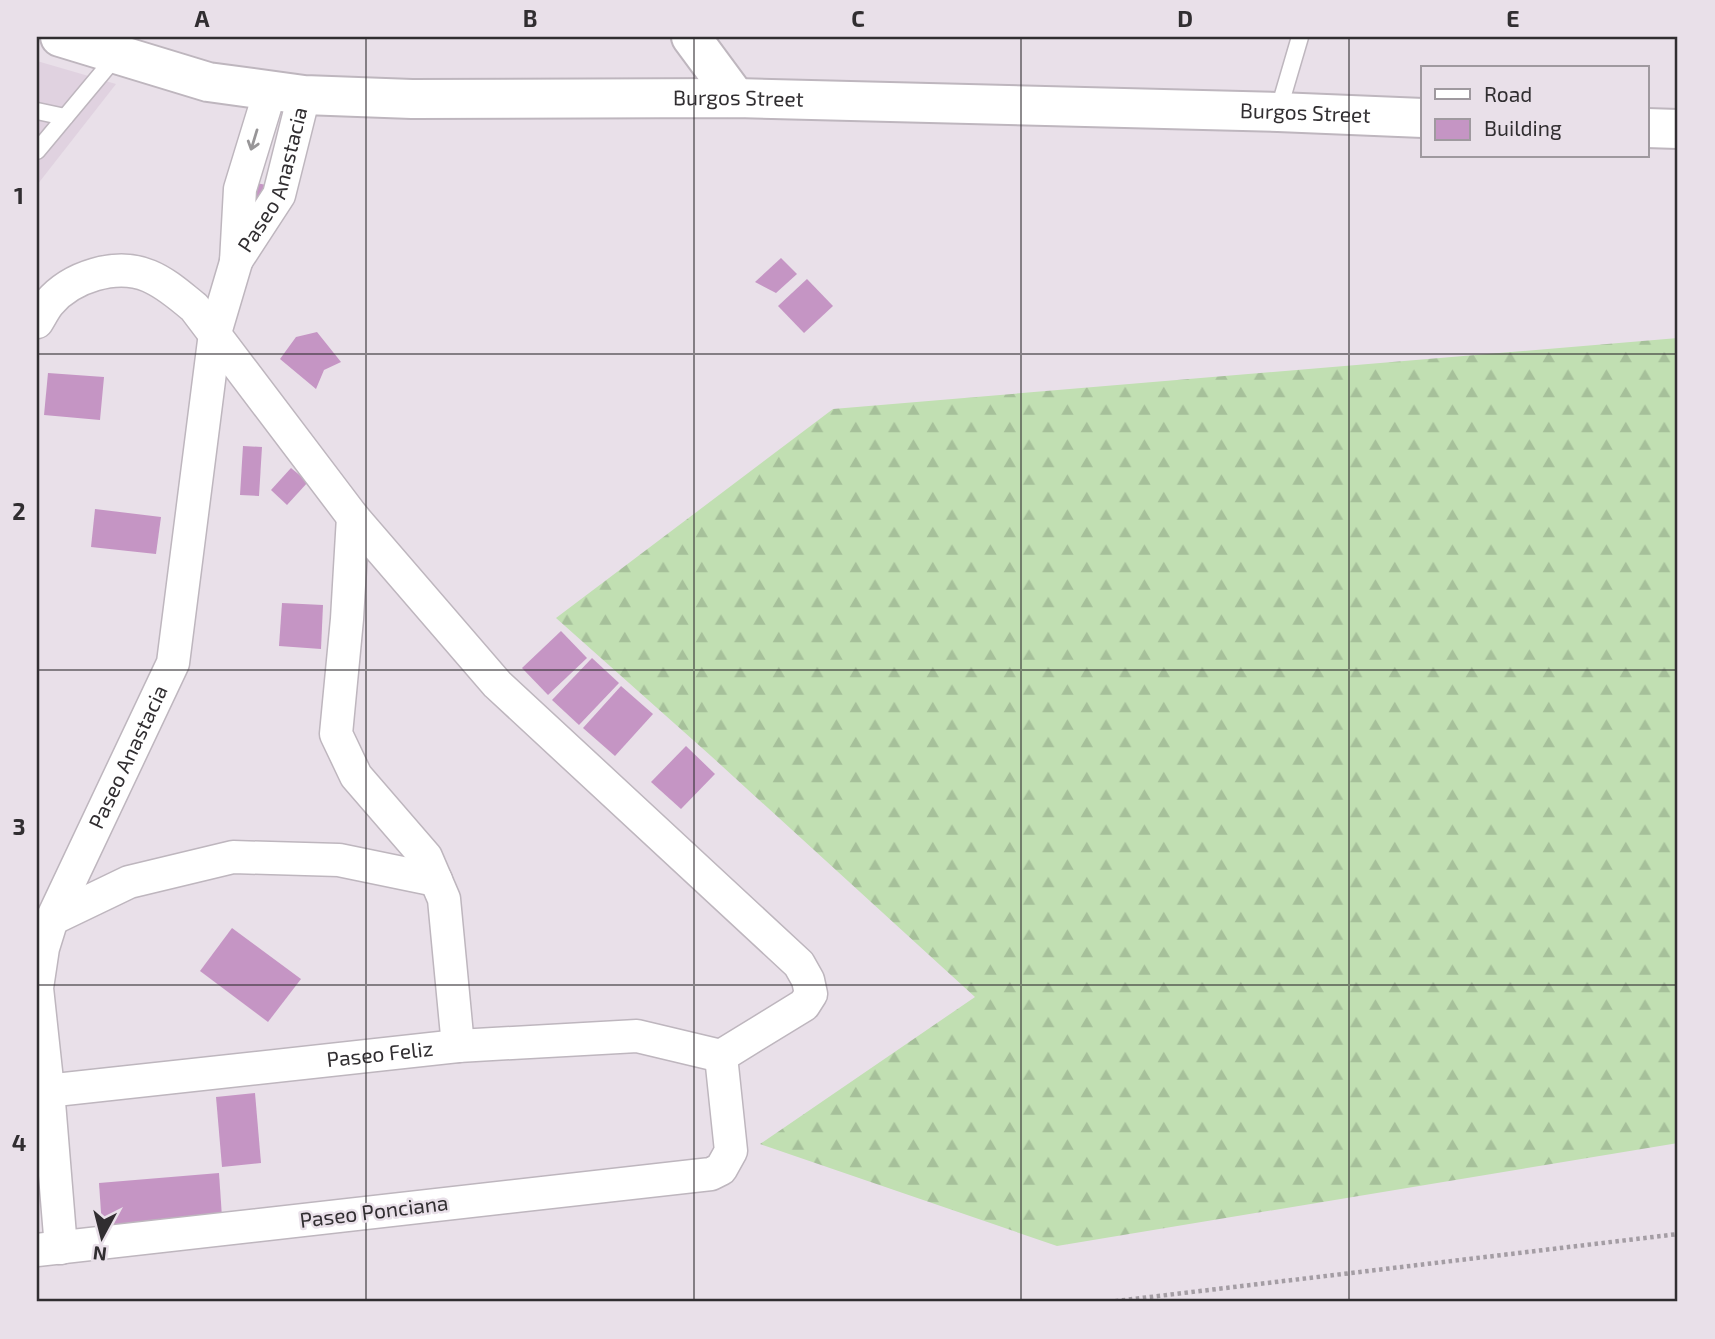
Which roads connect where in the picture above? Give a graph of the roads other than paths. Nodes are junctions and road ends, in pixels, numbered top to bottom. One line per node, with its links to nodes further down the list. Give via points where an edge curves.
1 (65, 37): 4 (street, Burgos Street)
2 (691, 37): 6 (street)
3 (1300, 37): 8 (lane)
4 (123, 46): 5 (street, Burgos Street, via 208,82); 9 (lane)
5 (287, 93): 6 (street, Burgos Street, via 412,99); 15 (street, Paseo Anastacia, via 279,195 236,262)
6 (736, 98): 8 (street, Burgos Street)
7 (37, 111): 9 (lane)
8 (1278, 112): 10 (street, Burgos Street)
9 (65, 117): 13 (lane)
10 (1421, 118)
11 (1648, 128): 12 (street)
12 (1678, 129)
13 (37, 151)
14 (37, 322): 15 (street, via 50,302 71,284 118,271 147,274 166,284 194,307)
15 (215, 333): 16 (street); 18 (street, Paseo Anastacia, via 173,663)
16 (353, 517): 17 (street, via 336,734 356,776 426,857); 20 (street, via 497,684 799,964 811,994 804,1005)
17 (436, 880): 18 (street, via 339,860 233,857 129,882); 19 (street, via 444,899)
18 (52, 919): 21 (street, Paseo Anastacia, via 37,988)
19 (458, 1046): 20 (street, Paseo Feliz, via 637,1036); 21 (street, Paseo Feliz)
20 (721, 1056): 22 (street, Paseo Ponciana, via 731,1151 721,1169 711,1174)
21 (43, 1091): 22 (street, Paseo Anastacia)
22 (49, 1249)

